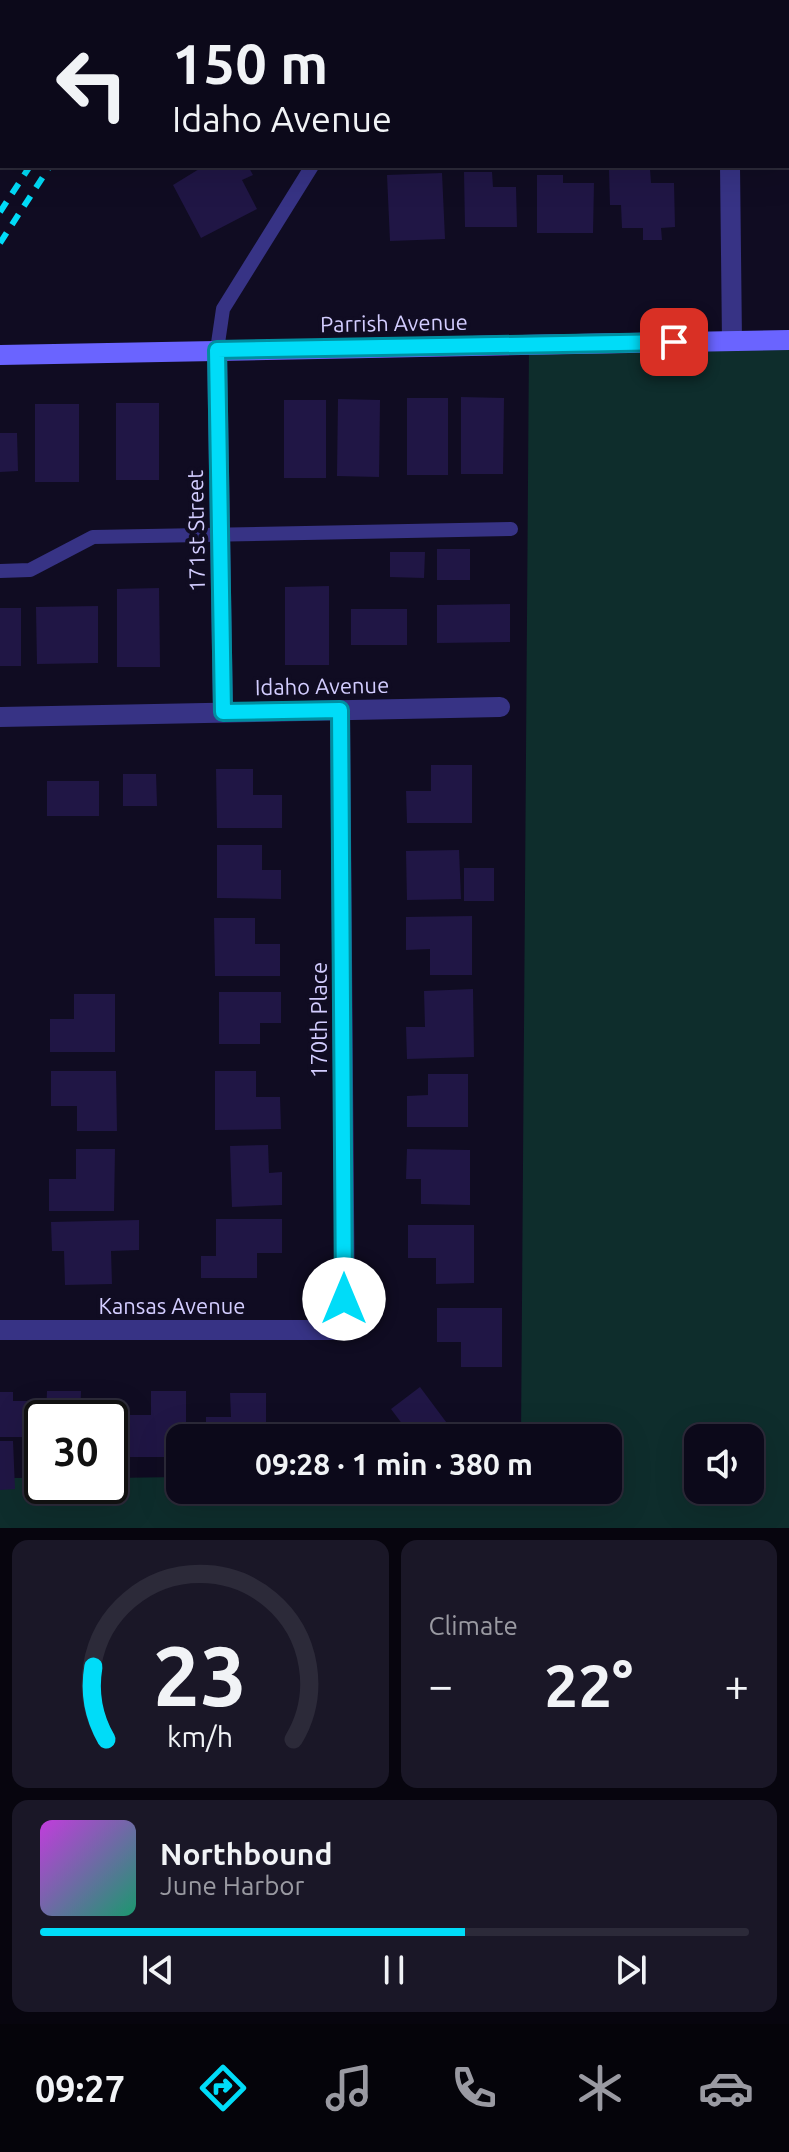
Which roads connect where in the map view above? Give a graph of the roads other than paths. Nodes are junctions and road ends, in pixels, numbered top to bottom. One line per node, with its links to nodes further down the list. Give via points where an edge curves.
1 (311, 168): 5 (lane, via 223,309)
2 (730, 168): 4 (street)
3 (789, 340): 4 (street, Parrish Avenue)
4 (732, 341): 5 (street, Parrish Avenue)
5 (217, 350): 6 (street, Parrish Avenue); 8 (street, 171st Street)
6 (0, 355)
7 (511, 529): 8 (lane)
8 (220, 535): 9 (lane, via 93,537 30,570); 12 (street, 171st Street)
9 (0, 571)
10 (500, 707): 11 (street, Idaho Avenue)
11 (340, 710): 12 (street, Idaho Avenue); 15 (street, 170th Place)
12 (223, 712): 13 (street, Idaho Avenue)
13 (0, 717)
14 (0, 1330): 15 (street, Kansas Avenue)
15 (345, 1330)

